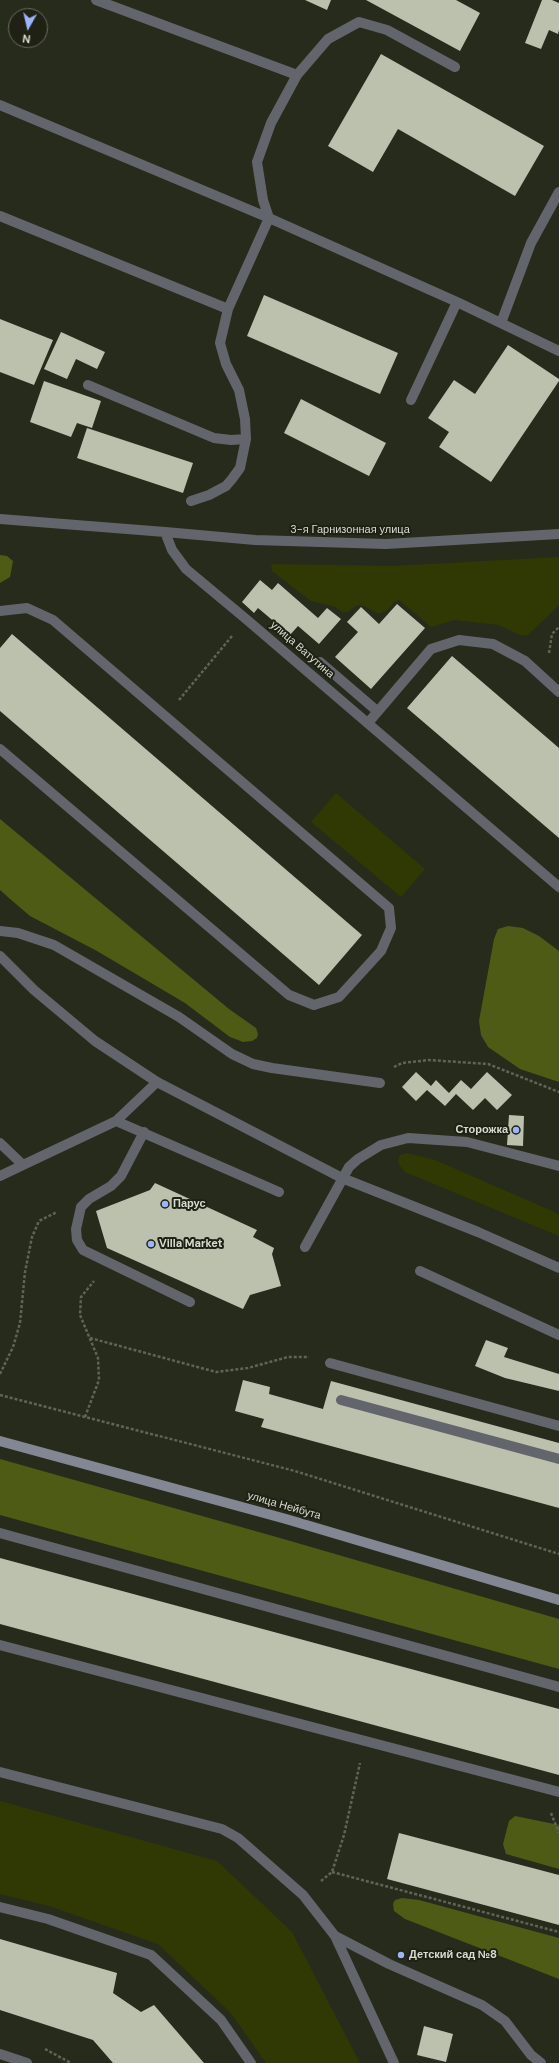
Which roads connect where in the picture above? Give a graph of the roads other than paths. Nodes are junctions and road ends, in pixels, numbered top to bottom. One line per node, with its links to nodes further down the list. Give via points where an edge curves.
1 (96, 0): 3 (street)
2 (455, 67): 3 (street, via 387,30 358,22 328,39)
3 (297, 75): 7 (street, via 271,123 257,162 262,200)
4 (0, 105): 7 (street)
5 (559, 192): 10 (street, via 531,243)
6 (0, 216): 9 (street)
7 (268, 218): 8 (street); 9 (street)
8 (457, 302): 10 (street); 13 (street)
9 (228, 309): 14 (street, via 220,343 226,364 239,390)
10 (501, 323): 11 (street)
11 (559, 351)
12 (88, 385): 14 (street, via 214,438)
13 (411, 400)
14 (246, 439): 15 (street, via 240,468 226,486)
15 (192, 501)
16 (0, 519): 17 (street)
17 (165, 532): 18 (street, 3-я Гарнизонная улица, via 255,540 386,544); 23 (street, улица Ватутина, via 172,550 186,569)
18 (559, 534)
19 (0, 611): 24 (street, via 27,608 53,620 389,908 391,928 381,951 338,997 314,1005 289,995)
20 (320, 662): 22 (street)
21 (559, 692): 22 (street, via 525,661 493,644 459,640 431,649)
22 (377, 711): 23 (street)
23 (368, 723): 25 (street, улица Ватутина)
24 (0, 749)
25 (559, 887)
26 (0, 931): 29 (street, via 18,933 54,945 179,1017 232,1054 253,1064)
27 (0, 956): 28 (street, via 34,990 95,1041)
28 (157, 1082): 30 (street); 36 (street)
29 (375, 1082)
30 (116, 1121): 31 (street); 33 (street)
31 (144, 1132): 37 (street); 41 (street, via 121,1176 111,1186 89,1198 81,1207 76,1229 77,1240 83,1250)
32 (0, 1143): 33 (street)
33 (23, 1165): 35 (street)
34 (559, 1166): 36 (street, via 467,1142 408,1138 380,1145 349,1167)
35 (0, 1176)
36 (342, 1178): 38 (street); 39 (street, via 478,1232)
37 (279, 1192)
38 (305, 1248)
39 (559, 1268)
40 (420, 1271): 42 (street)
41 (190, 1302)
42 (559, 1335)
43 (330, 1362): 45 (street)
44 (341, 1400): 47 (street)
45 (559, 1426)
46 (0, 1441): 49 (street, улица Нейбута, via 286,1519)
47 (559, 1459)
48 (0, 1533): 51 (street)
49 (559, 1600)
50 (0, 1645): 53 (street)
51 (559, 1687)
52 (0, 1772): 55 (street, via 222,1829 238,1838 303,1894)
53 (559, 1792)
54 (0, 1907): 58 (street, via 48,1919 151,1955 221,2020)
55 (335, 1936): 59 (street); 60 (street, via 389,1964 482,2005 505,2021 531,2055)
56 (0, 2054): 57 (street)
57 (27, 2063)
58 (251, 2063)
59 (394, 2063)
60 (541, 2063)

